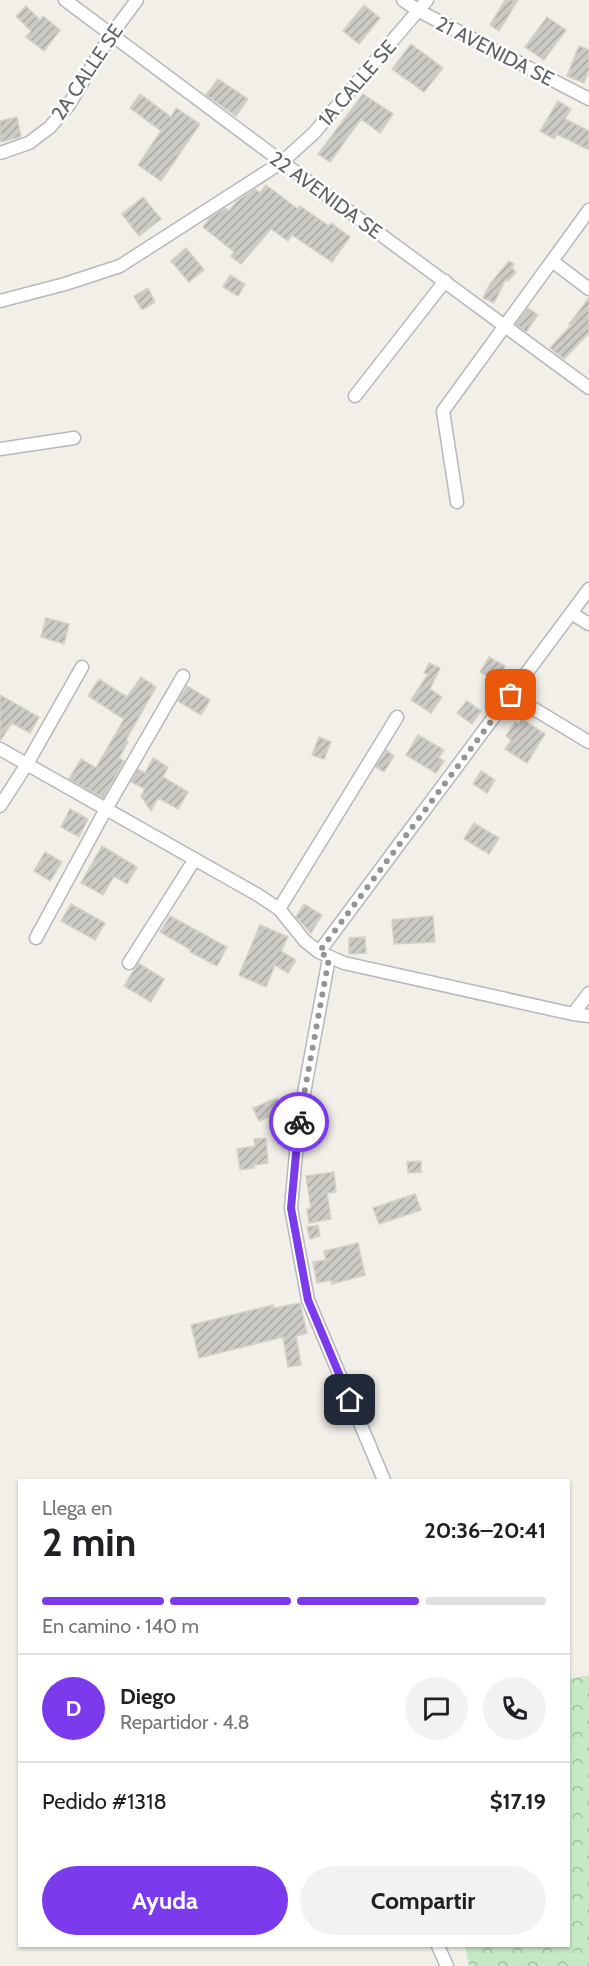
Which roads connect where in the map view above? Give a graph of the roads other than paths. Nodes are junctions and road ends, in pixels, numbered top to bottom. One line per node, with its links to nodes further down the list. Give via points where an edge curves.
1 (65, 0): 6 (street, 22 AVENIDA SE)
2 (137, 0): 6 (street, 2A CALLE SE)
3 (403, 0): 5 (street, 21 AVENIDA SE)
4 (427, 0): 5 (street, 1A CALLE SE)
5 (418, 11): 7 (street, 21 AVENIDA SE); 9 (street, 1A CALLE SE, via 314,133)
6 (111, 35): 8 (street, 2A CALLE SE, via 68,106 50,127 29,143); 9 (street, 22 AVENIDA SE)
7 (589, 99)
8 (0, 153)
9 (282, 162): 12 (street, 22 AVENIDA SE); 14 (street, 1A CALLE SE, via 120,266)
10 (589, 210): 11 (street)
11 (552, 261): 13 (street); 15 (street)
12 (445, 280): 15 (street, 22 AVENIDA SE); 17 (street)
13 (589, 289)
14 (0, 301)
15 (505, 325): 16 (street, 22 AVENIDA SE); 20 (street, via 443,411)
16 (589, 388)
17 (355, 396)
18 (74, 438): 19 (street)
19 (0, 449)
20 (457, 502)
21 (589, 589): 22 (street)
22 (571, 613): 23 (street); 26 (street)
23 (589, 624)
24 (82, 667): 30 (street)
25 (183, 676): 32 (street)
26 (511, 695): 28 (street); 36 (street)
27 (397, 717): 34 (street)
28 (589, 742)
29 (0, 749): 30 (street)
30 (27, 764): 31 (street); 32 (street)
31 (0, 806)
32 (106, 809): 33 (street); 35 (street)
33 (195, 859): 34 (street); 37 (street)
34 (279, 909): 36 (street, via 305,941)
35 (36, 938)
36 (324, 955): 39 (street, via 371,970); 41 (street, via 299,1120 291,1208 308,1300)
37 (129, 963)
38 (589, 993): 39 (street)
39 (573, 1014): 40 (street)
40 (589, 1016)
41 (384, 1479)
42 (438, 1947): 43 (street)
43 (447, 1966)

